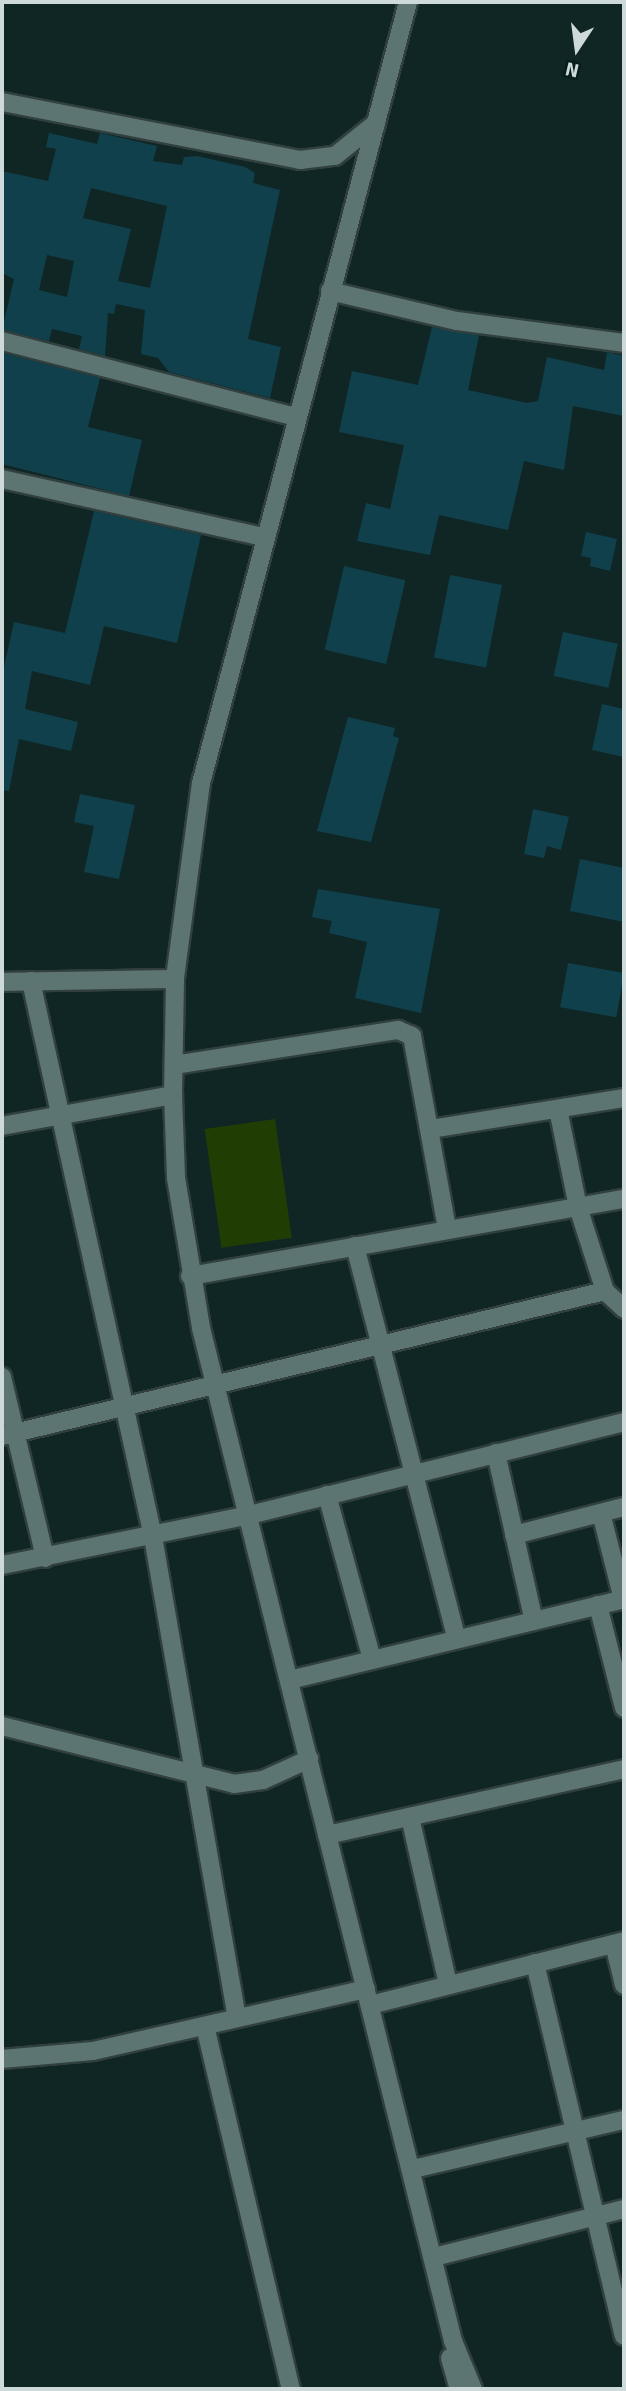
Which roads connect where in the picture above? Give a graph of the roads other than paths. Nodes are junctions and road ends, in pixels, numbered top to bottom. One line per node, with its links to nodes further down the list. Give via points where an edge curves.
1 (408, 2): 3 (street)
2 (2, 102): 3 (street, via 300,160 335,156)
3 (376, 123): 4 (street)
4 (330, 291): 6 (street, via 446,319); 7 (street)
5 (2, 341): 7 (street)
6 (624, 343)
7 (296, 418): 9 (street)
8 (2, 480): 9 (street)
9 (264, 537): 10 (street, via 201,783)
10 (176, 979): 11 (street); 13 (street)
11 (31, 981): 12 (street); 17 (street)
12 (2, 982)
13 (174, 1065): 14 (street); 19 (street, via 398,1030 412,1036 417,1051)
14 (173, 1095): 17 (street); 24 (street)
15 (624, 1098): 16 (street)
16 (558, 1109): 19 (street); 21 (street)
17 (59, 1116): 18 (street); 30 (street)
18 (2, 1126)
19 (430, 1129): 22 (street)
20 (624, 1199): 21 (street)
21 (578, 1207): 22 (street); 25 (street)
22 (447, 1228): 23 (street)
23 (355, 1246): 24 (street); 27 (street)
24 (190, 1276): 29 (street)
25 (605, 1291): 26 (street); 27 (street)
26 (624, 1309)
27 (380, 1344): 29 (street); 34 (street)
28 (2, 1377): 32 (street)
29 (216, 1389): 30 (street); 38 (street)
30 (122, 1410): 32 (street); 40 (street)
31 (624, 1422): 33 (street)
32 (8, 1435): 41 (street)
33 (495, 1453): 34 (street); 39 (street)
34 (414, 1473): 35 (street); 46 (street)
35 (327, 1495): 38 (street); 47 (street)
36 (624, 1507): 37 (street)
37 (601, 1513): 39 (street); 43 (street)
38 (249, 1515): 40 (street); 48 (street)
39 (514, 1535): 45 (street)
40 (153, 1537): 41 (street); 54 (street)
41 (45, 1558): 42 (street)
42 (2, 1565)
43 (624, 1599): 44 (street)
44 (598, 1605): 45 (street); 49 (street)
45 (534, 1620): 46 (street)
46 (457, 1639): 47 (street)
47 (372, 1659): 48 (street)
48 (290, 1680): 52 (street)
49 (621, 1682): 50 (street)
50 (624, 1708)
51 (2, 1726): 54 (street)
52 (309, 1759): 54 (street, via 263,1780 234,1784); 56 (street)
53 (624, 1769): 55 (street)
54 (198, 1772): 62 (street)
55 (410, 1817): 56 (street); 59 (street)
56 (327, 1835): 61 (street)
57 (619, 1942): 58 (street); 60 (street)
58 (535, 1963): 59 (street); 66 (street)
59 (448, 1984): 61 (street)
60 (624, 1985)
61 (368, 1997): 62 (street); 67 (street)
62 (237, 2018): 63 (street)
63 (205, 2026): 64 (street, via 93,2051); 73 (street)
64 (2, 2059)
65 (624, 2120): 66 (street)
66 (575, 2132): 67 (street); 69 (street)
67 (413, 2169): 70 (street)
68 (624, 2209): 69 (street)
69 (598, 2216): 70 (street); 72 (street)
70 (434, 2257): 71 (street)
71 (446, 2309): 74 (street, via 448,2351); 75 (street)
72 (624, 2336)
73 (291, 2389)
74 (458, 2389)
75 (473, 2389)

